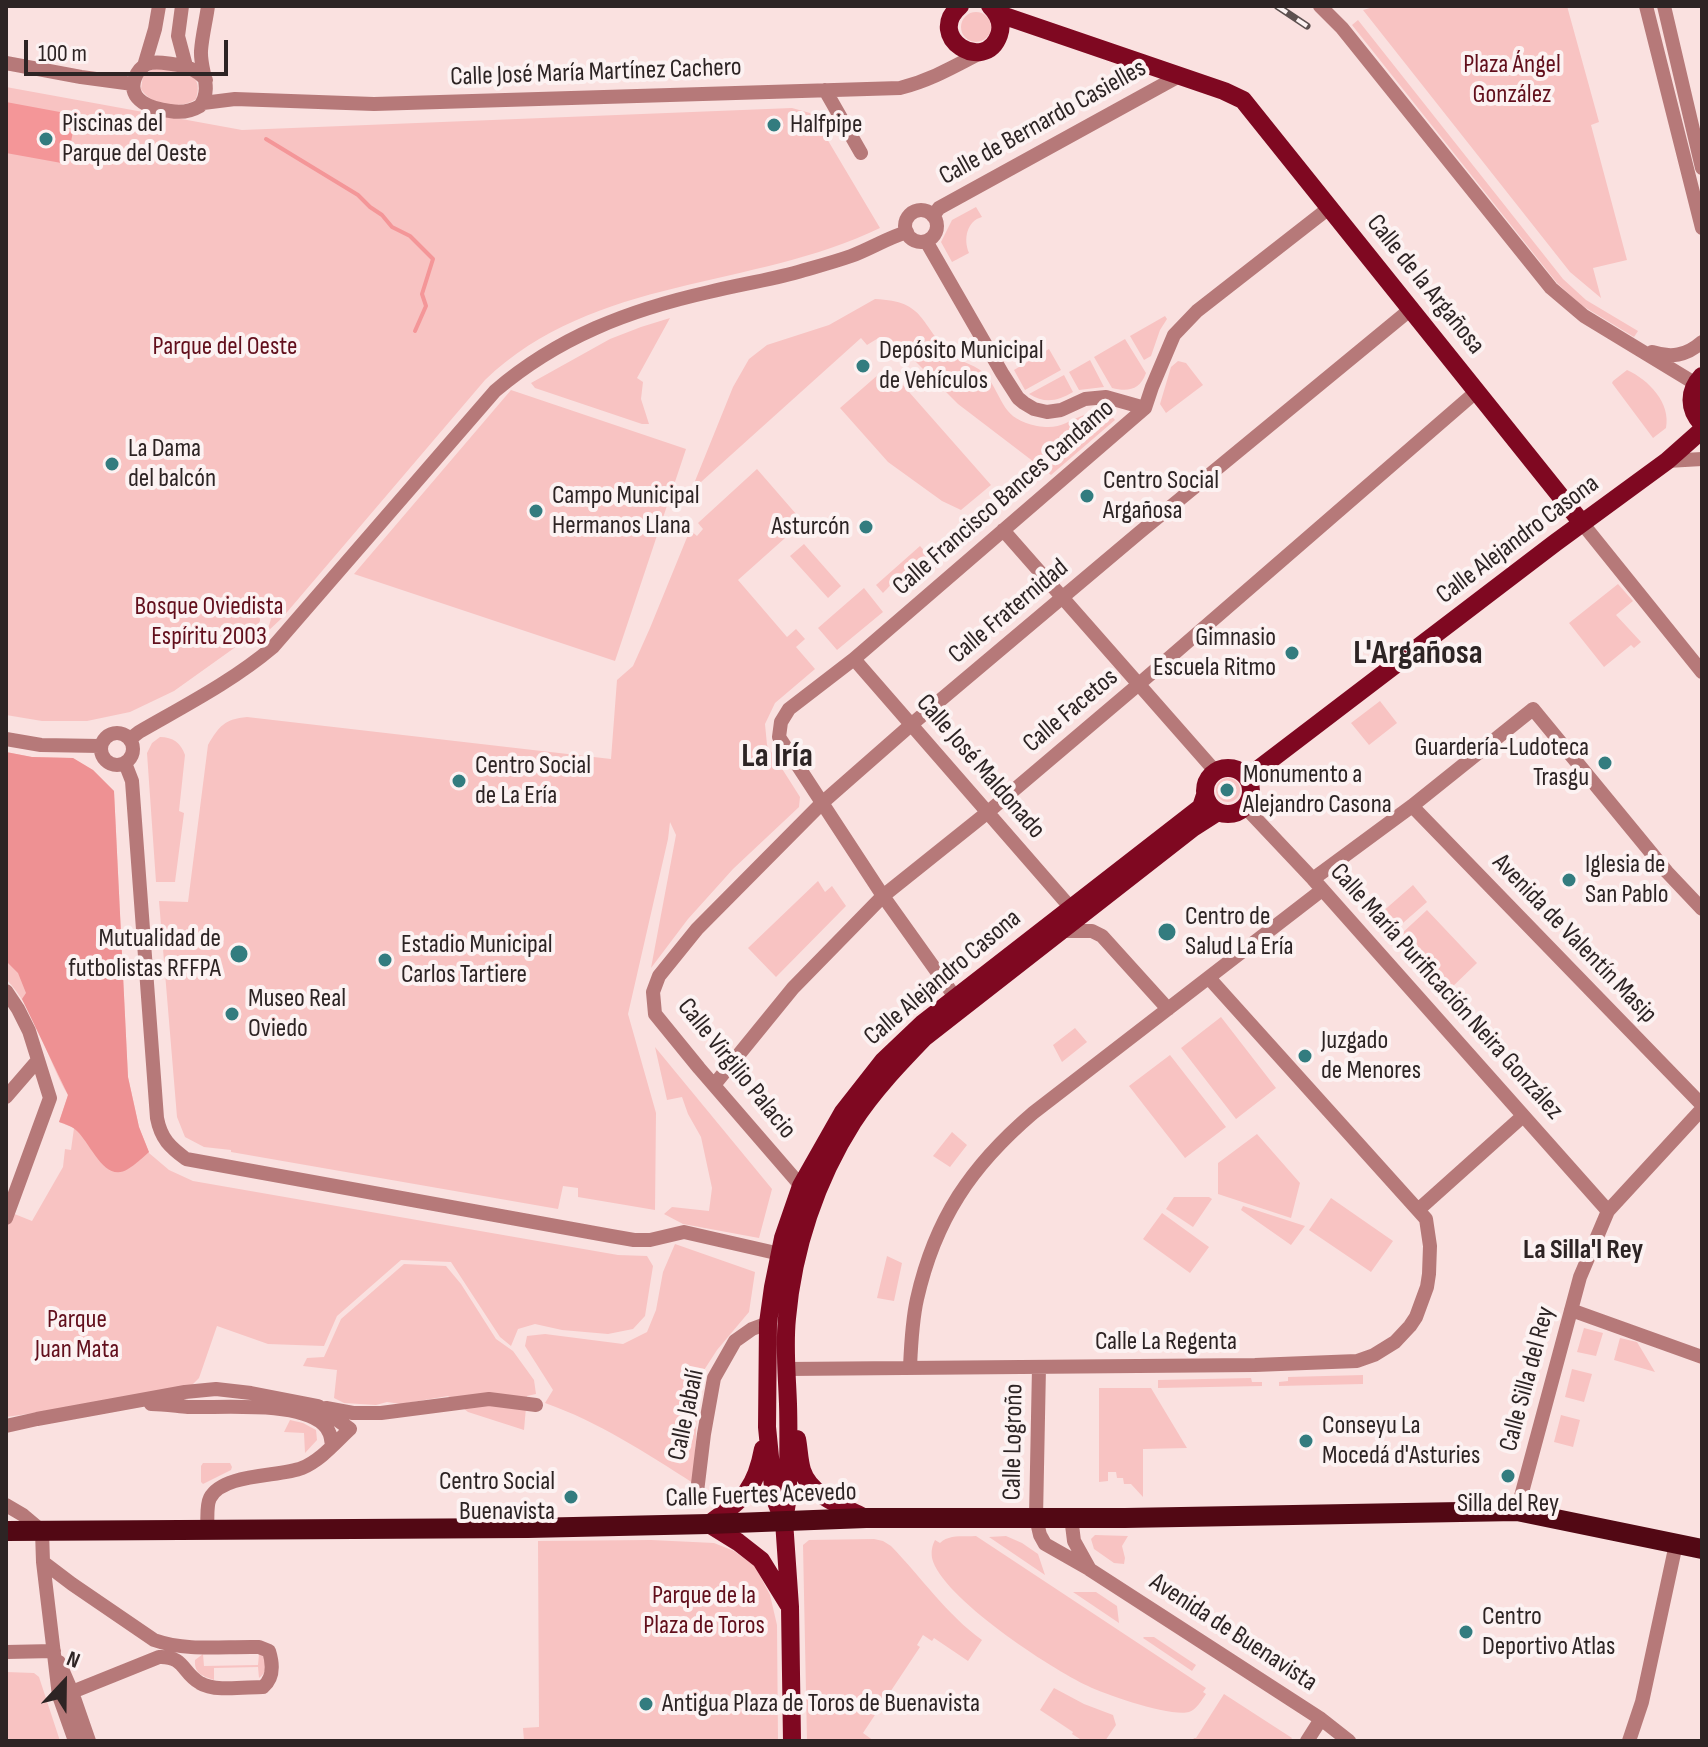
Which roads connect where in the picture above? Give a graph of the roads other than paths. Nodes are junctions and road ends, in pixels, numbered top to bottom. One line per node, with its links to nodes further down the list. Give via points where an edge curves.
1 (159, 6): 14 (street)
2 (182, 6): 10 (street)
3 (208, 6): 17 (street, via 201,46)
4 (960, 6): 11 (main road, via 949,24 954,42 972,52)
5 (1320, 6): 31 (street, via 1551,288)
6 (1646, 6): 26 (street)
7 (1664, 6): 21 (street)
8 (993, 9): 9 (main road, Calle de la Argañosa); 11 (main road, via 1000,24)
9 (1039, 28): 11 (main road, via 1013,30); 16 (main road, Calle de la Argañosa)
10 (178, 36): 12 (street); 15 (street)
11 (990, 45): 19 (street, Calle José María Martínez Cachero, via 914,85)
12 (160, 62): 14 (street); 15 (street)
13 (6, 63): 18 (street)
14 (144, 66): 18 (street)
15 (186, 66): 17 (street)
16 (1179, 76): 24 (main road, Calle de la Argañosa, via 1243,100); 25 (street, Calle de Bernardo Casielles)
17 (206, 80): 20 (street)
18 (133, 84): 20 (street, via 137,99 156,109 185,112)
19 (825, 90): 20 (street, Calle José María Martínez Cachero, via 374,104 235,99); 22 (street)
20 (203, 103)
21 (1695, 106): 23 (street)
22 (861, 153)
23 (1702, 168)
24 (1329, 208): 29 (main road, Calle de la Argañosa); 34 (street, Calle Francisco Bances Candamo, via 1174,335)
25 (933, 216): 27 (street, via 920,210 911,214); 28 (street, via 936,230)
26 (1702, 228)
27 (907, 232): 28 (street); 46 (street, via 794,273 638,310 558,347 515,374 273,647)
28 (926, 241): 34 (street, via 1024,403 1047,412 1106,397)
29 (1411, 309): 33 (main road, Calle de la Argañosa); 40 (street, Calle Fraternidad)
30 (1702, 342): 31 (street, via 1678,356)
31 (1636, 348): 32 (street)
32 (1699, 380): 35 (main road, via 1691,402)
33 (1477, 391): 38 (main road, Calle de la Argañosa); 43 (street, Calle Facetos)
34 (1145, 408): 39 (street, Calle Francisco Bances Candamo)
35 (1702, 427): 37 (main road, Calle Alejandro Casona)
36 (1702, 459): 37 (street)
37 (1667, 461): 38 (main road, Calle Alejandro Casona)
38 (1582, 523): 42 (street, Calle de la Argañosa); 50 (main road, Calle Alejandro Casona)
39 (1003, 530): 40 (street); 41 (street, Calle Francisco Bances Candamo)
40 (1063, 598): 43 (street); 44 (street, Calle Fraternidad)
41 (854, 659): 44 (street, Calle José Maldonado); 52 (street, Calle Francisco Bances Candamo, via 789,709 781,722 779,737)
42 (1702, 672)
43 (1139, 684): 49 (street); 55 (street, Calle Facetos)
44 (912, 724): 52 (street, Calle Fraternidad); 55 (street, Calle José Maldonado)
45 (6, 739): 47 (street)
46 (130, 739): 47 (street, via 110,733); 48 (street, via 133,754)
47 (100, 746): 48 (street, via 106,761)
48 (125, 763): 78 (street, via 132,781 157,1118 165,1142 175,1151 186,1159 622,1238 650,1240 684,1232)
49 (1215, 771): 50 (main road, via 1239,770); 51 (main road)
50 (1248, 777): 54 (main road, via 1251,797)
51 (1205, 795): 56 (main road); 60 (main road, Calle Alejandro Casona, via 1201,807)
52 (822, 803): 58 (street); 64 (street, Calle Fraternidad, via 697,929)
53 (1412, 806): 57 (street); 61 (street, via 1533,709); 72 (street, Avenida de Valentín Masip)
54 (1245, 807): 56 (main road, via 1235,814); 57 (street, Calle María Purificación Neira González)
55 (988, 812): 58 (street, Calle Facetos); 60 (street, Calle José Maldonado)
56 (1218, 812): 59 (main road, Calle Alejandro Casona)
57 (1318, 885): 65 (street); 73 (street, Calle María Purificación Neira González)
58 (883, 896): 67 (street); 70 (street, Calle Facetos, via 793,988)
59 (1097, 903): 62 (main road, Calle Alejandro Casona); 63 (street)
60 (1070, 907): 67 (main road, Calle Alejandro Casona)
61 (1702, 909)
62 (1061, 931): 63 (street); 78 (main road, Calle Alejandro Casona, via 931,1032 886,1079 833,1157)
63 (1102, 936): 68 (street)
64 (659, 976): 70 (street, Calle Virgilio Palacio, via 653,992 655,1014)
65 (1209, 978): 68 (street); 75 (street)
66 (6, 991): 69 (street, via 29,1031)
67 (955, 997): 74 (main road, Calle Alejandro Casona, via 868,1077)
68 (1168, 1009): 82 (street, via 1008,1134 965,1185 929,1258 917,1300)
69 (38, 1060): 71 (street); 77 (street, via 50,1098)
70 (714, 1085): 74 (street, Calle Virgilio Palacio)
71 (6, 1097)
72 (1702, 1107): 76 (street, Calle Silla del Rey)
73 (1523, 1116): 75 (street); 76 (street, Calle María Purificación Neira González)
74 (801, 1186): 78 (main road, Calle Alejandro Casona, via 793,1207)
75 (1418, 1210): 83 (street, Calle La Regenta, via 1428,1228 1427,1287 1410,1326 1371,1357 1283,1365)
76 (1608, 1211): 79 (street, Calle Silla del Rey)
77 (6, 1218)
78 (788, 1256): 80 (main road, Calle Alejandro Casona); 84 (main road, Calle Alejandro Casona)
79 (1571, 1310): 81 (street); 97 (street, Calle Silla del Rey)
80 (768, 1323): 92 (main road, Calle Alejandro Casona); 95 (street, Calle Jabalí, via 735,1341 714,1378)
81 (1702, 1357)
82 (910, 1367): 83 (street, Calle La Regenta); 84 (street, Calle La Regenta)
83 (1039, 1367): 100 (street, Calle Logroño)
84 (787, 1369): 99 (main road, Calle Alejandro Casona, via 802,1472 822,1496); 101 (main road, Calle Alejandro Casona)
85 (216, 1389): 86 (street); 88 (street); 89 (street)
86 (122, 1404): 89 (street); 91 (street)
87 (536, 1405): 90 (street, via 489,1399)
88 (318, 1406): 90 (street); 93 (street)
89 (216, 1407): 94 (street, via 308,1415 330,1431)
90 (381, 1413): 93 (street)
91 (6, 1426)
92 (767, 1427): 101 (main road, Calle Alejandro Casona, via 774,1497); 102 (main road, Calle Alejandro Casona, via 752,1487)
93 (350, 1429): 94 (street)
94 (332, 1446): 103 (street, via 301,1469 256,1475 220,1488 210,1498)
95 (697, 1492)
96 (6, 1505): 105 (street)
97 (1517, 1511): 98 (highway, Calle Fuertes Acevedo); 106 (highway, Calle Fuertes Acevedo)
98 (1071, 1517): 100 (highway, Calle Fuertes Acevedo); 109 (street, via 1074,1541)
99 (866, 1518): 100 (highway, Calle Fuertes Acevedo); 101 (highway, Calle Fuertes Acevedo)
100 (1036, 1518): 109 (street, Avenida de Buenavista, via 1045,1544)
101 (784, 1521): 102 (highway, Calle Fuertes Acevedo); 110 (main road)
102 (709, 1524): 103 (highway, Calle Fuertes Acevedo); 110 (main road, via 761,1560)
103 (207, 1528): 105 (highway, Calle Fuertes Acevedo)
104 (6, 1531): 105 (highway, Calle Fuertes Acevedo)
105 (42, 1531): 108 (street)
106 (1676, 1544): 107 (highway, Calle Fuertes Acevedo); 124 (street)
107 (1702, 1549)
108 (43, 1562): 111 (street); 113 (street)
109 (1089, 1569): 118 (street, Avenida de Buenavista)
110 (790, 1607): 121 (main road)
111 (154, 1640): 112 (street); 115 (street, via 161,1647)
112 (200, 1648): 116 (street, via 190,1656); 116 (street, via 269,1651 269,1682 263,1687 215,1688)
113 (54, 1651): 114 (street); 117 (street); 119 (street, via 59,1696)
114 (6, 1652)
115 (157, 1658): 116 (street, via 176,1660); 117 (street)
116 (190, 1674)
117 (72, 1692): 120 (street)
118 (1321, 1719): 122 (street); 123 (street, Avenida de Buenavista)
119 (75, 1741)
120 (89, 1741)
121 (792, 1741)
122 (1307, 1741)
123 (1349, 1741)
124 (1629, 1741)

